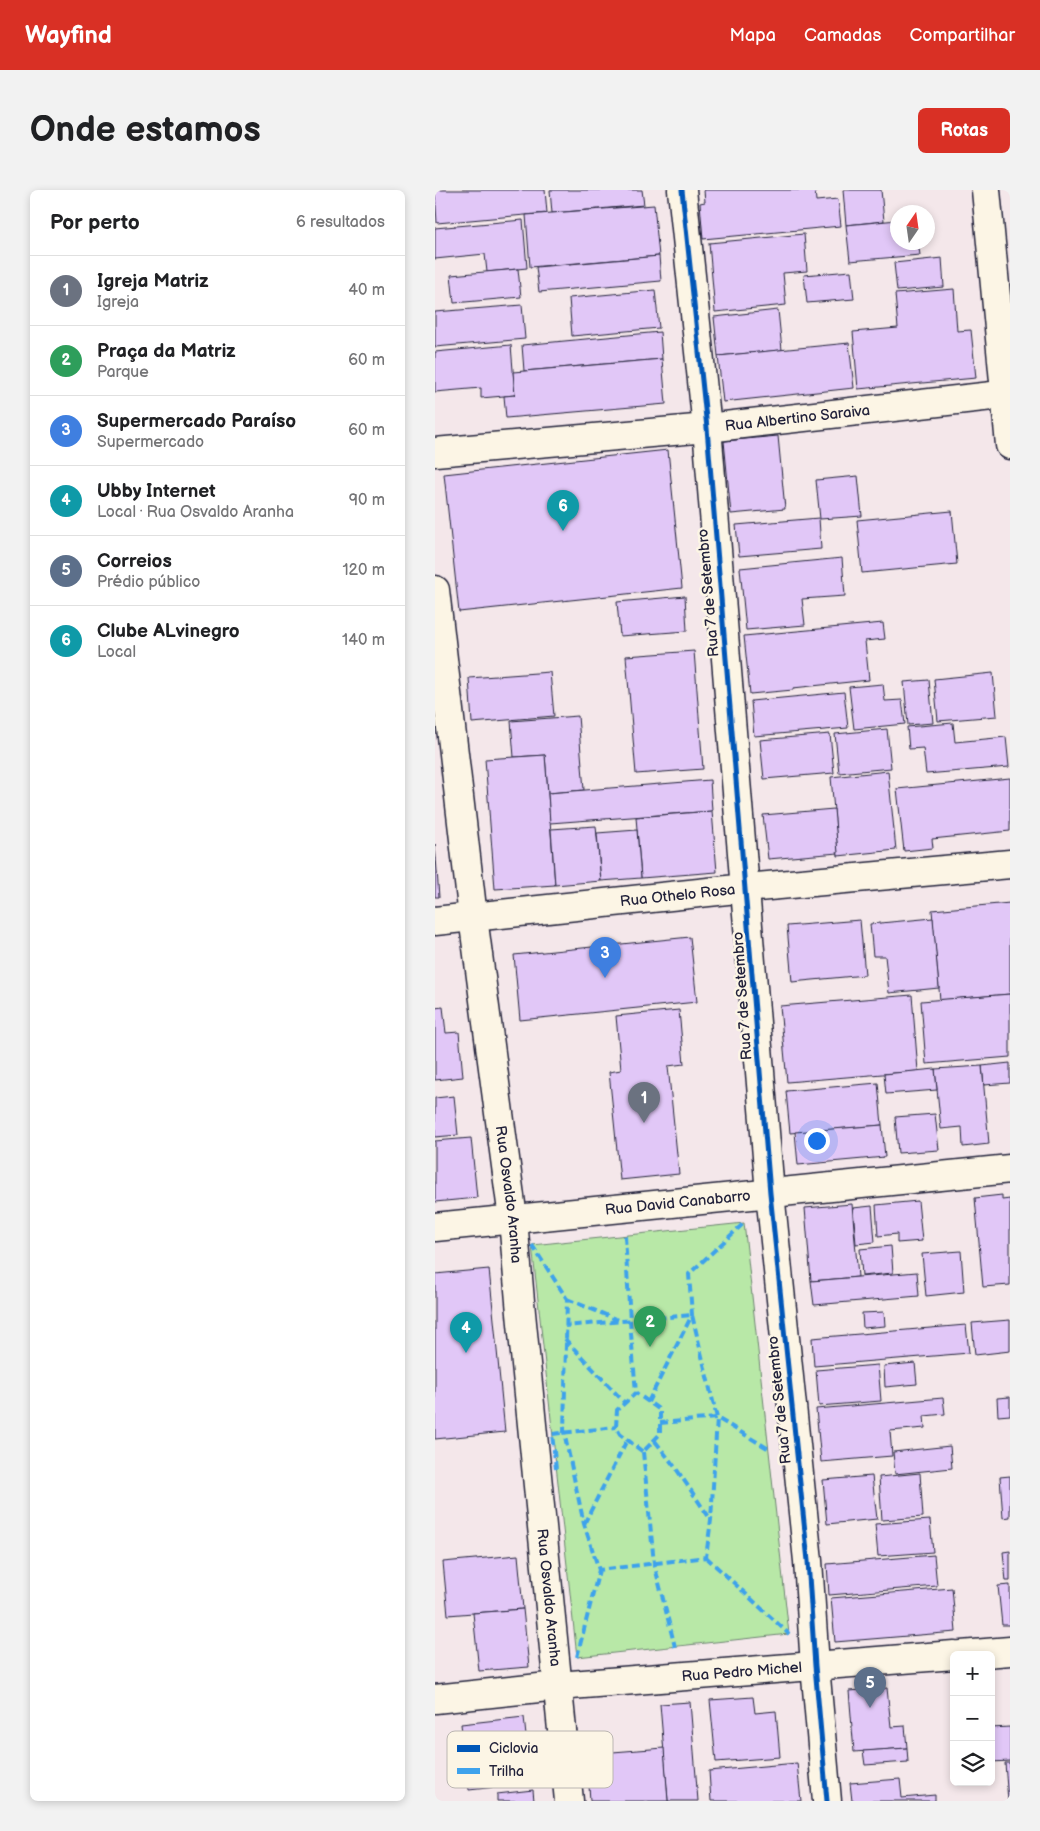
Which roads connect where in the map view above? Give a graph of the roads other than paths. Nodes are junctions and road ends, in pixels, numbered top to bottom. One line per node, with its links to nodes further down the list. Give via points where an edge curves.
1 (682, 190): 4 (street, Rua 7 de Setembro)
2 (986, 190): 3 (street)
3 (1008, 394): 4 (street, Rua Albertino Saraiva); 5 (street)
4 (707, 428): 6 (street, Rua Albertino Saraiva); 9 (street, Rua 7 de Setembro)
5 (1010, 445)
6 (435, 452)
7 (435, 590): 10 (street, Rua Osvaldo Aranha)
8 (1010, 864): 9 (street, Rua Othelo Rosa)
9 (746, 888): 10 (street, Rua Othelo Rosa); 13 (street, Rua 7 de Setembro)
10 (473, 918): 11 (street, Rua Othelo Rosa); 14 (street, Rua Osvaldo Aranha)
11 (435, 921)
12 (1010, 1169): 13 (street, Rua David Canabarro)
13 (770, 1193): 14 (street, Rua David Canabarro); 19 (street, Rua 7 de Setembro, via 808,1561)
14 (513, 1219): 15 (street, Rua David Canabarro); 20 (street, Rua Osvaldo Aranha)
15 (435, 1226)
16 (1010, 1651): 17 (street)
17 (995, 1652)
18 (950, 1655): 19 (street, Rua Pedro Michel)
19 (815, 1666): 20 (street, Rua Pedro Michel); 25 (street, Rua 7 de Setembro)
20 (558, 1686): 21 (street, Rua Pedro Michel); 22 (street, Rua Osvaldo Aranha)
21 (435, 1699)
22 (562, 1731)
23 (568, 1788): 24 (street, Rua Osvaldo Aranha)
24 (569, 1801)
25 (827, 1801)

